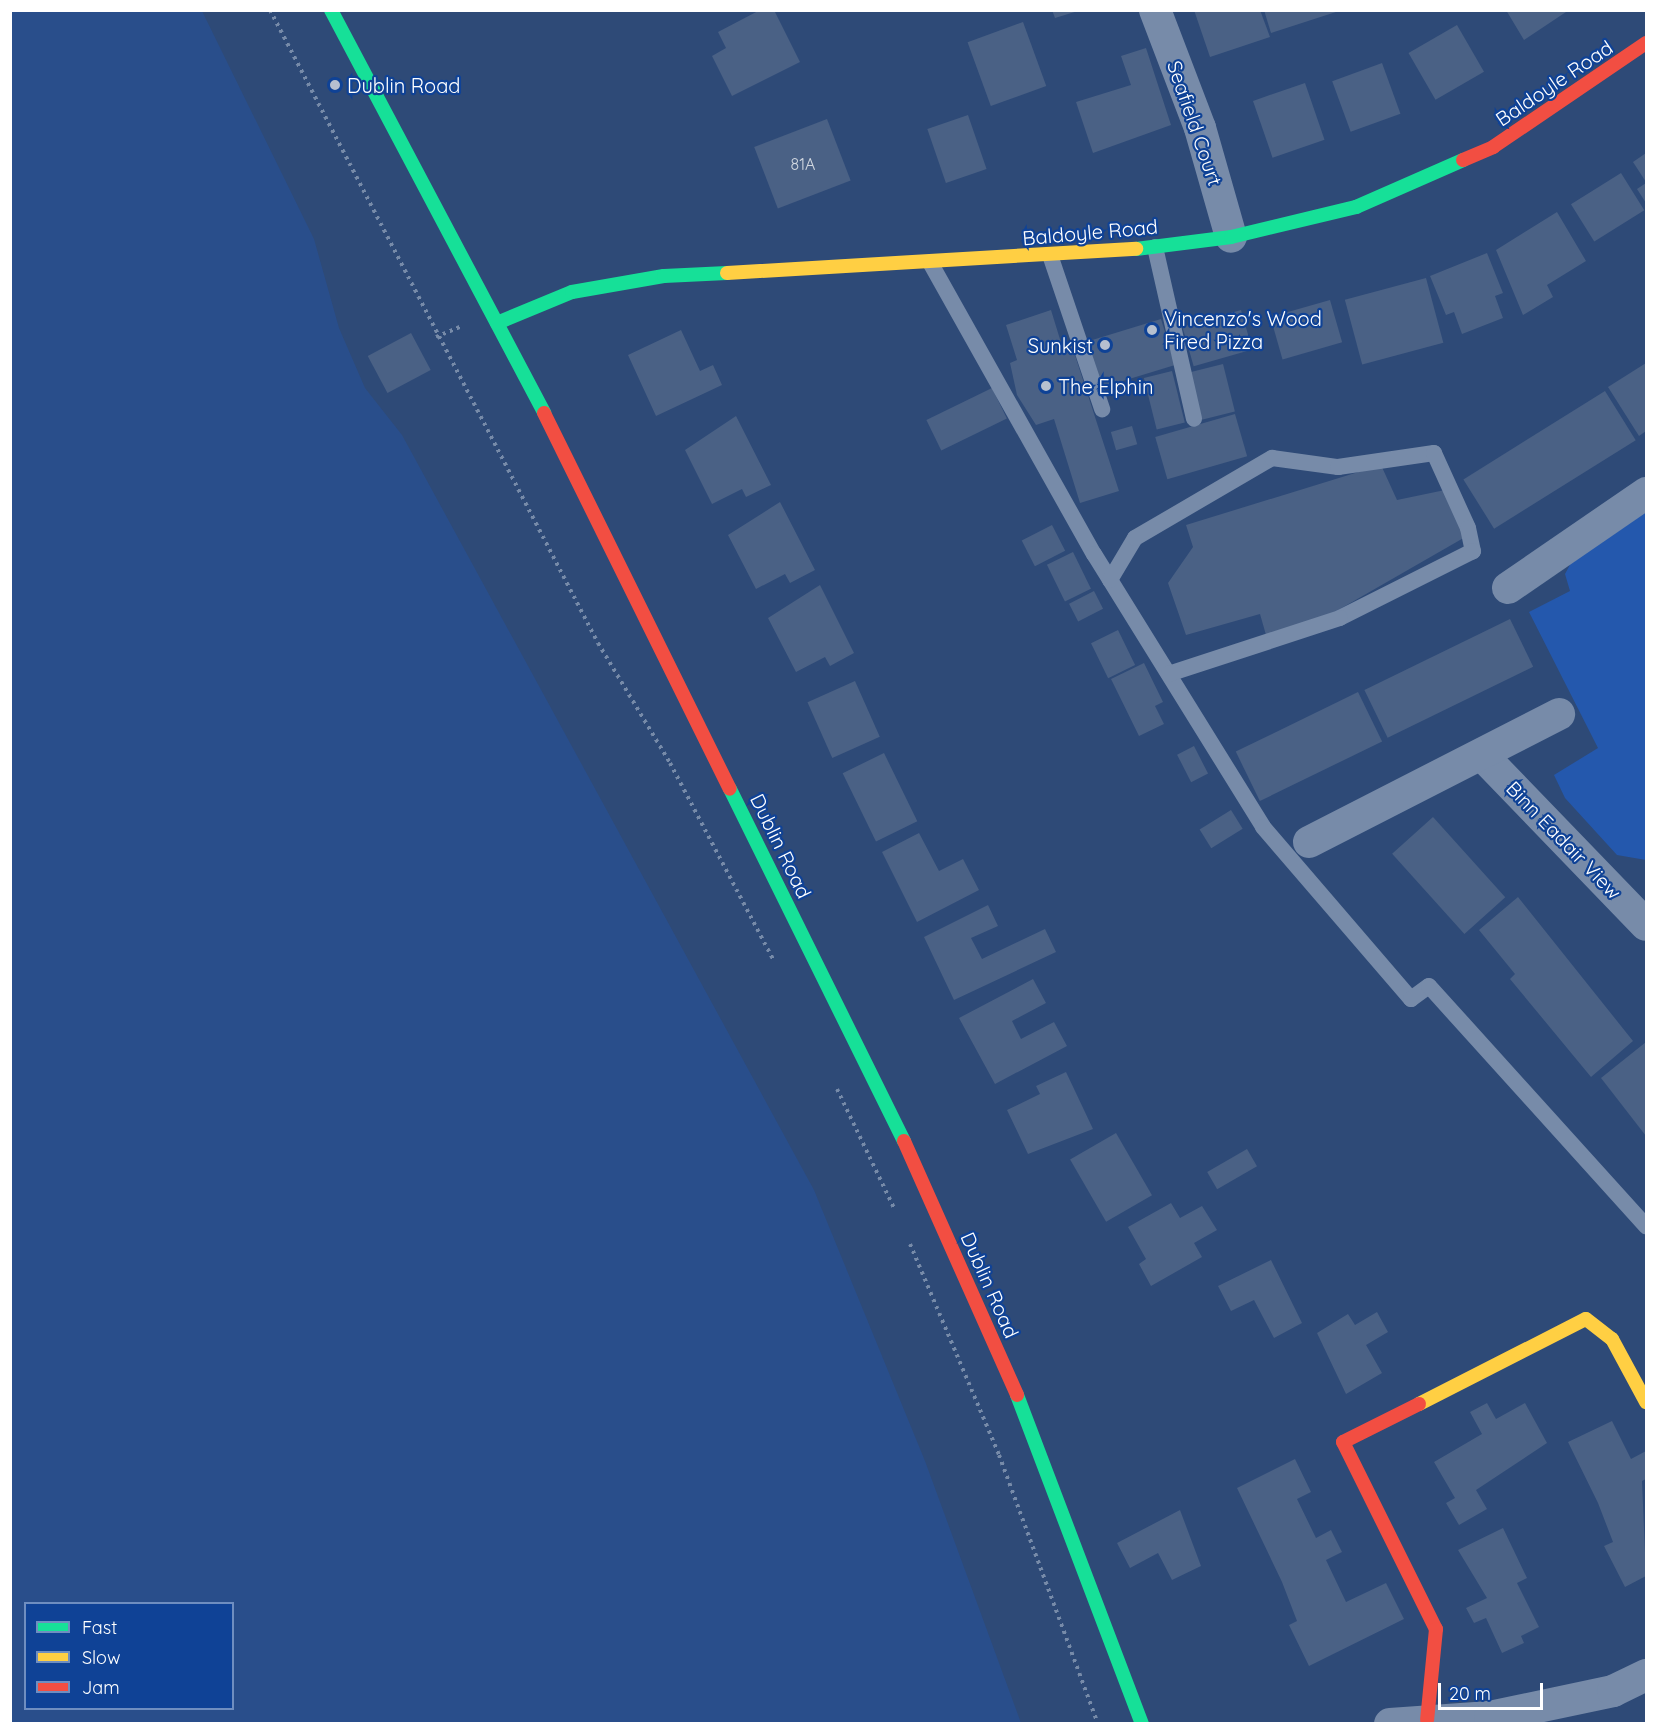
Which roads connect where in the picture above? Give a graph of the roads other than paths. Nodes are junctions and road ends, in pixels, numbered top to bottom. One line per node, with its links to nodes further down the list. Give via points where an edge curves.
1 (331, 10): 8 (main road, Dublin Road)
2 (1155, 10): 4 (street, Seafield Court, via 1200,128)
3 (1647, 43): 4 (main road, Baldoyle Road, via 1502,141 1422,180 1356,207)
4 (1231, 237): 5 (main road, Baldoyle Road)
5 (1155, 247): 6 (main road, Baldoyle Road); 10 (lane)
6 (1050, 255): 7 (main road, Baldoyle Road); 9 (lane)
7 (931, 264): 8 (main road, Baldoyle Road, via 731,270 629,281 572,292); 12 (lane)
8 (497, 323): 23 (main road, Dublin Road, via 918,1171 1017,1394)
9 (1102, 409)
10 (1194, 419)
11 (1647, 494): 13 (street)
12 (1110, 580): 14 (lane); 14 (lane, via 1135,538 1272,458 1338,467 1434,453 1468,528 1473,551 1340,618)
13 (1508, 588)
14 (1168, 674): 19 (lane, via 1263,826 1412,999 1429,986)
15 (1559, 714): 16 (street)
16 (1482, 755): 17 (street); 18 (street, Binn Eadair View)
17 (1309, 842)
18 (1647, 925)
19 (1647, 1226)
20 (1647, 1402): 22 (main road, via 1612,1339 1586,1319 1343,1442 1436,1629)
21 (1647, 1675): 22 (street, via 1613,1691 1502,1715)
22 (1427, 1720): 24 (street)
23 (1142, 1724)
24 (1390, 1724)

